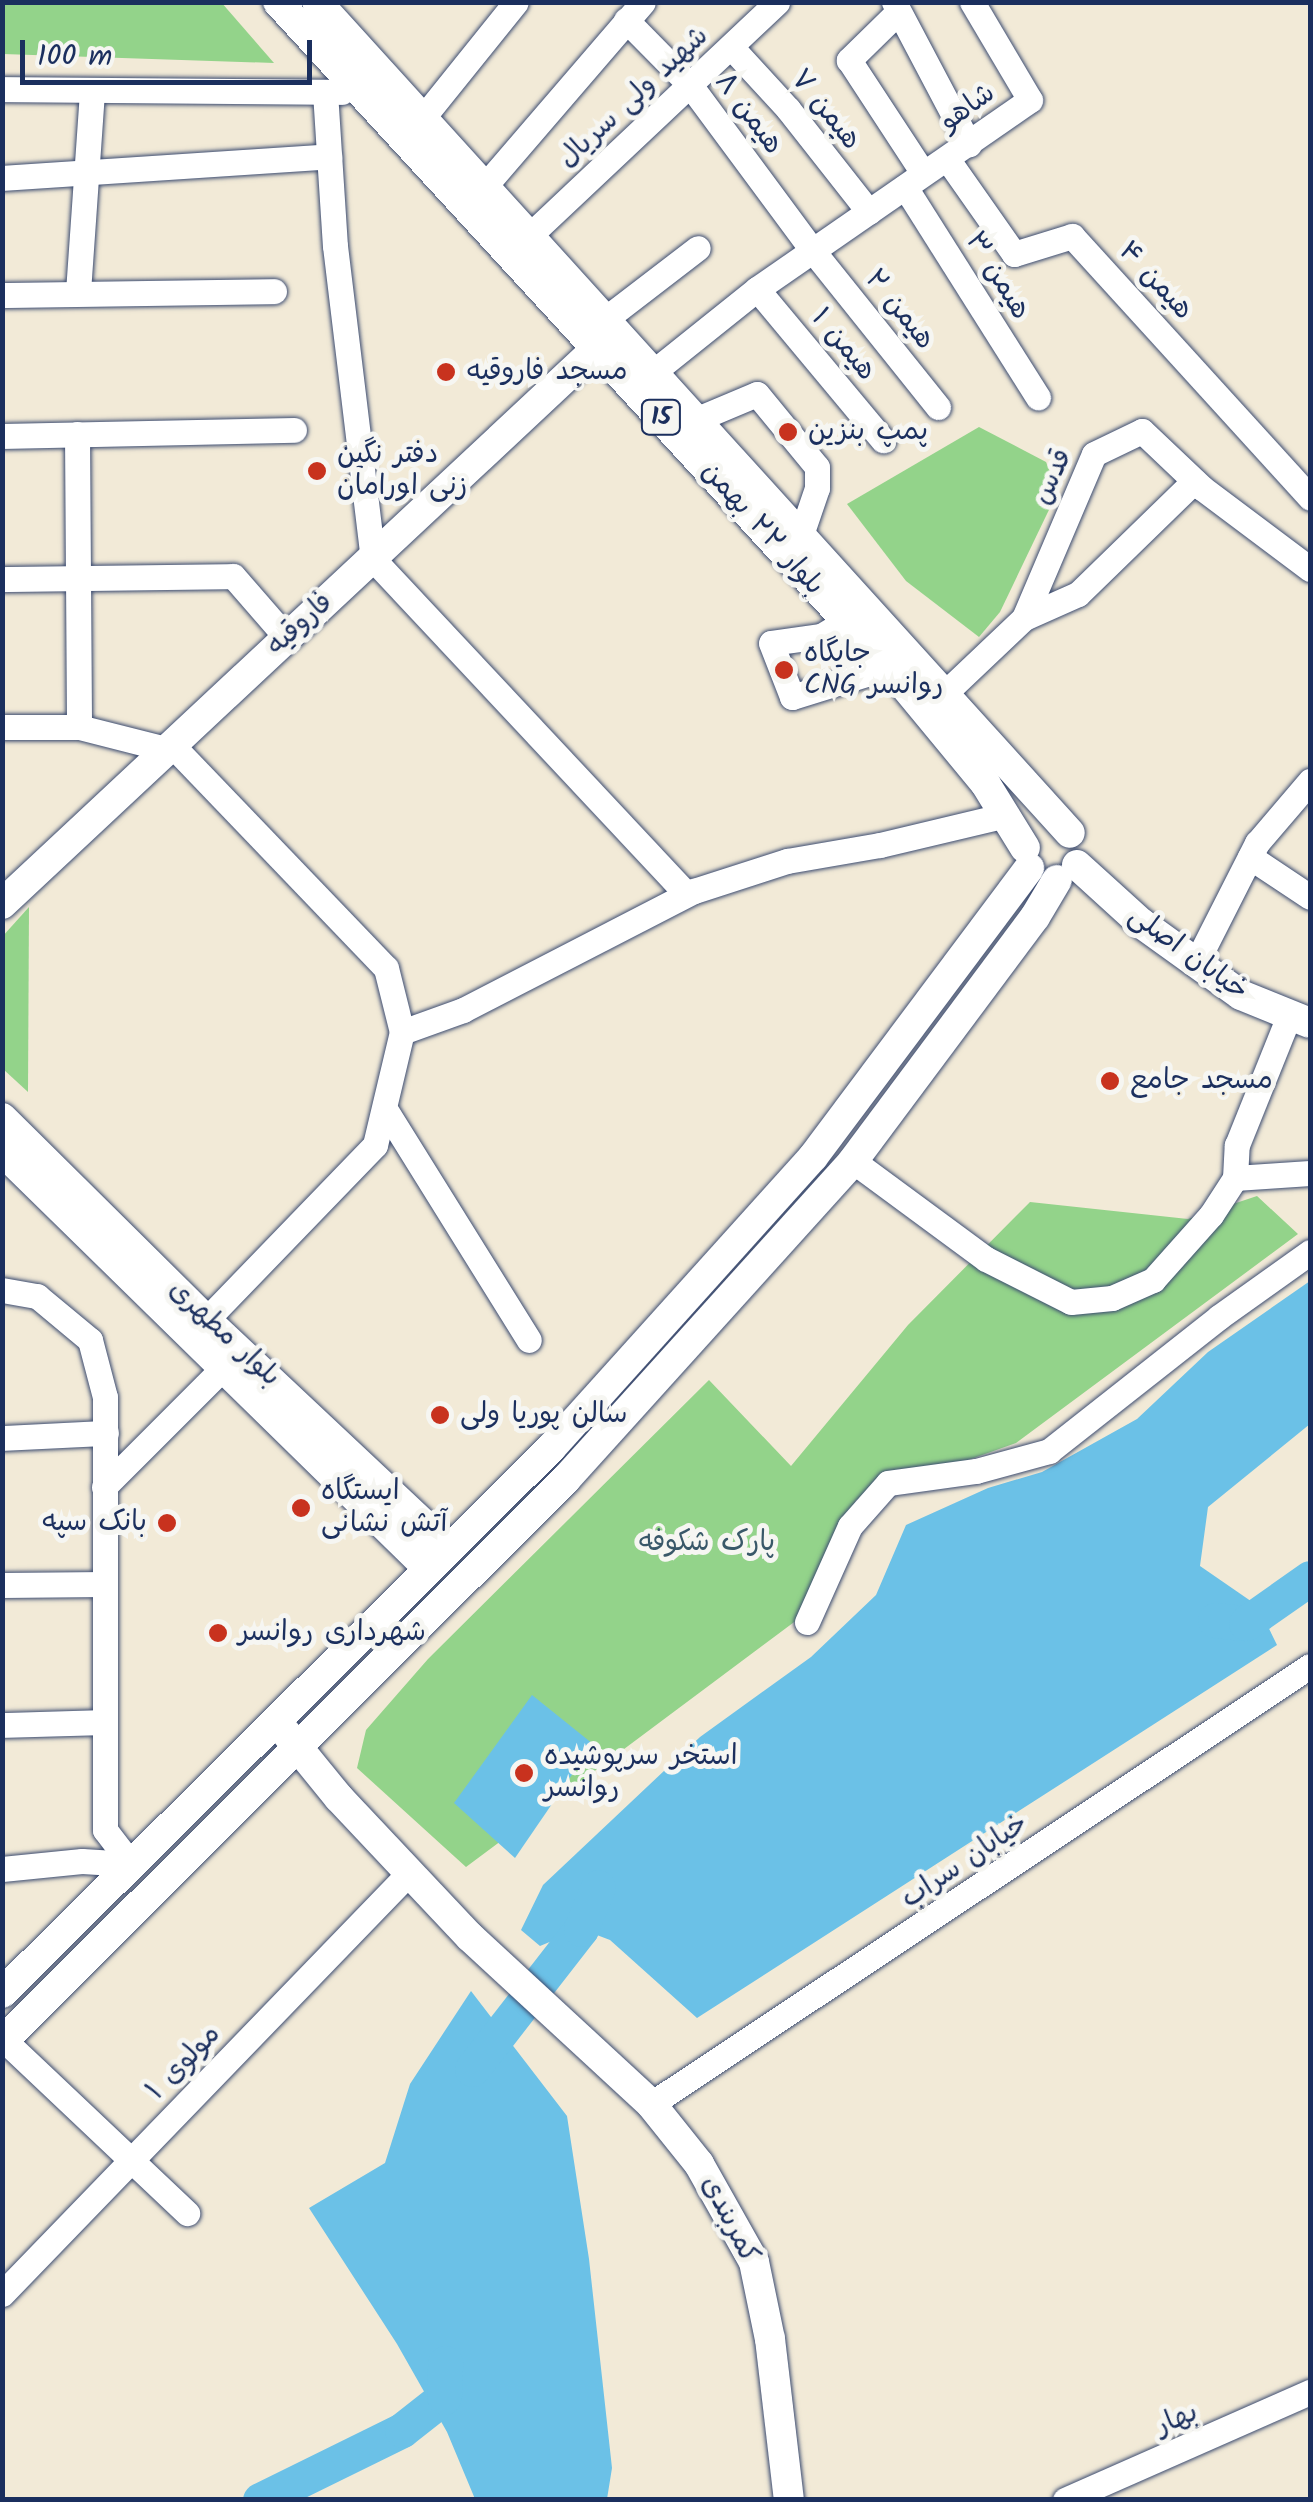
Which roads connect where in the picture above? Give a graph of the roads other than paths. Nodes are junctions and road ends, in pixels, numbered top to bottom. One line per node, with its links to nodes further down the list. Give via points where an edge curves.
1 (278, 2): 13 (main road, بلوار ۲۲ بهمن / 15)
2 (317, 2): 14 (main road, بلوار ۲۲ بهمن / 15)
3 (516, 2): 14 (street)
4 (777, 2): 8 (street, شهید ولی سریال)
5 (972, 2): 15 (street, شاهو, via 1030,100)
6 (896, 7): 15 (street); 19 (street, هیمن ۳, via 849,60)
7 (634, 11): 9 (street, هیمن ۸); 20 (street)
8 (732, 48): 9 (street, شهید ولی سریال); 21 (street, هیمن ۷)
9 (690, 85): 22 (street, شهید ولی سریال); 24 (street, هیمن ۸)
10 (2, 89): 11 (street)
11 (92, 91): 12 (street); 17 (street)
12 (326, 92): 13 (street); 16 (street)
13 (356, 92): 29 (main road, بلوار ۲۲ بهمن / 15)
14 (421, 120): 20 (main road, بلوار ۲۲ بهمن / 15)
15 (958, 152): 19 (street); 39 (street, هیمن ۴, via 1014,254 1072,236)
16 (328, 156): 17 (street); 41 (street)
17 (87, 171): 18 (street); 27 (street)
18 (2, 178)
19 (914, 180): 21 (street); 31 (street, هیمن ۳)
20 (483, 188): 22 (main road, بلوار ۲۲ بهمن / 15)
21 (868, 212): 24 (street)
22 (529, 236): 29 (main road, بلوار ۲۲ بهمن / 15)
23 (698, 248): 29 (street)
24 (813, 251): 25 (street); 32 (street, هیمن ۲)
25 (757, 290): 30 (street); 37 (street, هیمن ۱)
26 (274, 291): 27 (street)
27 (78, 292): 28 (street)
28 (2, 294)
29 (601, 334): 30 (main road, بلوار ۲۲ بهمن / 15); 41 (main road, فاروقیه); 46 (main road, بلوار ۲۲ بهمن / 15)
30 (652, 373): 33 (main road, بلوار ۲۲ بهمن / 15)
31 (1038, 397)
32 (938, 407)
33 (695, 420): 40 (main road, بلوار ۲۲ بهمن / 15); 40 (street, via 758,394 818,467)
34 (294, 430): 35 (street)
35 (77, 434): 36 (street); 43 (street)
36 (2, 436)
37 (883, 440)
38 (1194, 481): 42 (street, قدس); 45 (street, via 1078,594); 45 (street, قدس, via 1142,431 1094,454)
39 (1310, 498)
40 (801, 535): 49 (main road, بلوار ۲۲ بهمن / 15)
41 (373, 560): 47 (main road, فاروقیه); 58 (street)
42 (1310, 569)
43 (77, 578): 44 (street); 47 (street, via 233,576); 50 (street)
44 (2, 579)
45 (1024, 618): 49 (street, قدس)
46 (846, 621): 48 (main road, بلوار ۲۲ بهمن / 15); 48 (street, via 821,636 771,643 792,697)
47 (286, 637): 52 (main road, فاروقیه)
48 (889, 667): 54 (main road, بلوار ۲۲ بهمن / 15)
49 (945, 694): 55 (main road, بلوار ۲۲ بهمن / 15)
50 (78, 726): 51 (street); 52 (street)
51 (2, 727)
52 (168, 747): 60 (main road, فاروقیه); 63 (street, via 386,968)
53 (1310, 782): 56 (street)
54 (1006, 815): 57 (main road, بلوار ۲۲ بهمن / 15); 58 (street, via 787,861)
55 (1070, 833): 57 (main road, 15, via 1079,848); 57 (main road, via 1046,827 1033,835)
56 (1250, 857): 59 (street); 61 (street)
57 (1047, 865): 61 (main road, خیابان اصلی / 15); 67 (main road, via 1035,916); 75 (main road, via 813,1157)
58 (686, 894): 63 (street, via 463,1010)
59 (1310, 897)
60 (2, 904)
61 (1196, 963): 62 (main road, خیابان اصلی / 15, via 1242,995)
62 (1299, 1021): 69 (street, via 1237,1145)
63 (402, 1032): 64 (street)
64 (384, 1109): 72 (street, via 375,1145); 73 (street)
65 (2, 1118): 72 (main road, بلوار مطهری)
66 (2, 1151): 74 (main road, بلوار مطهری)
67 (853, 1162): 69 (street, via 986,1258 1071,1302 1112,1298 1153,1280); 76 (main road)
68 (1310, 1173): 69 (street)
69 (1234, 1178)
70 (1310, 1252): 83 (street, via 1049,1451 976,1472 888,1484 850,1526)
71 (2, 1290): 77 (street, via 37,1296 90,1340)
72 (206, 1320): 80 (main road, بلوار مطهری)
73 (528, 1340)
74 (222, 1368): 79 (street); 80 (main road, بلوار مطهری)
75 (598, 1395): 76 (main road); 80 (main road)
76 (622, 1418): 88 (main road)
77 (106, 1433): 78 (street); 79 (street)
78 (2, 1438)
79 (104, 1487): 81 (street)
80 (438, 1557): 85 (main road)
81 (105, 1584): 82 (street); 86 (street)
82 (2, 1585)
83 (807, 1622)
84 (1310, 1666): 94 (street, خیابان سراب)
85 (274, 1720): 88 (main road, کمربندی); 89 (main road)
86 (102, 1722): 87 (street); 89 (street, via 105,1830)
87 (2, 1724)
88 (300, 1748): 91 (main road, کمربندی); 93 (main road)
89 (131, 1864): 90 (street); 92 (main road)
90 (2, 1869)
91 (409, 1873): 94 (main road, کمربندی); 95 (street, مولوی ۱)
92 (2, 1993)
93 (3, 2040): 95 (street)
94 (651, 2104): 99 (main road, کمربندی, via 699,2164 754,2262)
95 (132, 2160): 96 (street); 97 (street, مولوی ۱)
96 (187, 2213)
97 (2, 2294)
98 (1310, 2392): 100 (street, بهار)
99 (790, 2500)
100 (1066, 2500)

